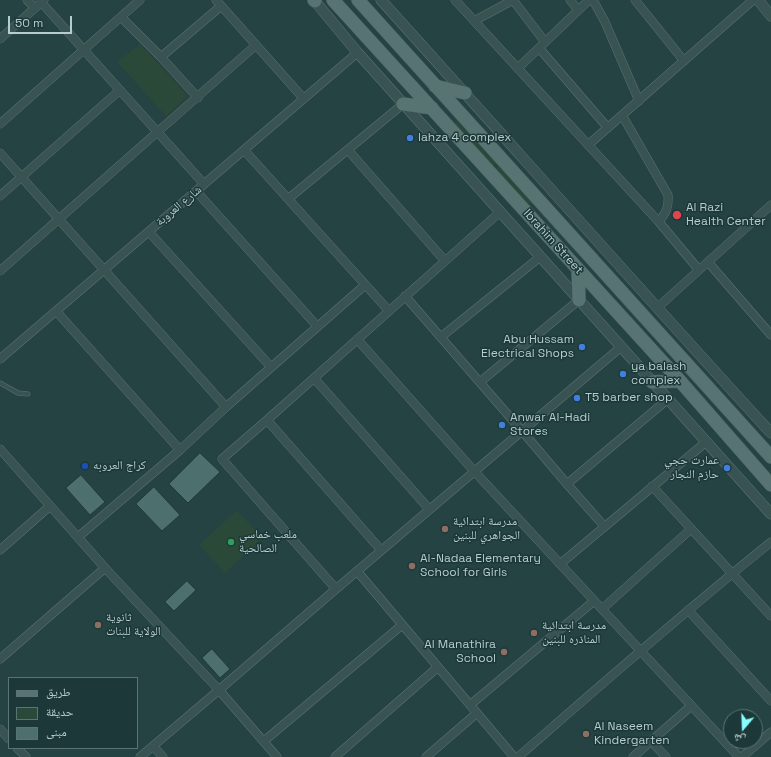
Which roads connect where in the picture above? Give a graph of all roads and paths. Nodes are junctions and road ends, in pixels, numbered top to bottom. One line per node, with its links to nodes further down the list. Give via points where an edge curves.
1 (28, 0): 17 (street)
2 (140, 0): 20 (street)
3 (314, 0): 27 (street)
4 (333, 0): 29 (main road, Ibrahim Street)
5 (358, 0): 25 (main road, Ibrahim Street)
6 (381, 0): 36 (street)
7 (455, 0): 21 (street)
8 (513, 0): 21 (street); 24 (street)
9 (570, 0): 18 (street)
10 (588, 0): 18 (street)
11 (593, 0): 39 (street)
12 (635, 0): 30 (street)
13 (753, 0): 30 (street)
14 (758, 0): 19 (street)
15 (43, 1): 17 (street); 26 (street)
16 (219, 3): 23 (street); 28 (street)
17 (35, 8): 22 (street)
18 (578, 10): 24 (street)
19 (771, 16)
20 (121, 17): 26 (street); 28 (street)
21 (474, 21): 32 (street)
22 (0, 39)
23 (256, 45): 37 (street); 38 (street)
24 (542, 45): 32 (street); 44 (street)
25 (401, 48): 29 (main road); 31 (main road, Ibrahim Street)
26 (84, 50): 35 (street); 43 (street)
27 (358, 53): 38 (street, شارع العروبة); 40 (street)
28 (161, 57): 37 (street)
29 (388, 60): 33 (main road, Ibrahim Street)
30 (684, 61): 39 (street)
31 (414, 63): 33 (main road); 34 (main road, Ibrahim Street)
32 (518, 68): 46 (street)
33 (400, 73): 41 (main road, Ibrahim Street)
34 (435, 86): 36 (main road); 88 (main road, Ibrahim Street)
35 (120, 90): 45 (street); 50 (street)
36 (465, 93): 70 (street)
37 (198, 98): 45 (street)
38 (304, 99): 47 (street, شارع العروبة)
39 (639, 101): 42 (street)
40 (403, 104): 41 (main road); 48 (street); 56 (street)
41 (432, 108): 63 (main road, Ibrahim Street)
42 (622, 115): 44 (street); 58 (street, via 668,195 668,209)
43 (0, 124)
44 (608, 128): 46 (street)
45 (158, 132): 51 (street); 57 (street)
46 (588, 145): 58 (street)
47 (244, 150): 51 (street, شارع العروبة); 54 (street)
48 (348, 150): 54 (street); 61 (street)
49 (0, 153): 50 (street)
50 (21, 177): 53 (street); 57 (street)
51 (204, 184): 52 (street, شارع العروبة)
52 (196, 191): 59 (street, شارع العروبة); 73 (street)
53 (0, 196)
54 (288, 199): 67 (street)
55 (769, 211): 62 (street)
56 (500, 212): 60 (street); 61 (street)
57 (59, 219): 64 (street); 66 (street)
58 (659, 222): 65 (street)
59 (149, 232): 64 (street, شارع العروبة); 79 (street)
60 (540, 257): 69 (street); 75 (street)
61 (445, 261): 68 (street)
62 (708, 262): 65 (street); 74 (street)
63 (578, 269): 69 (main road); 81 (main road, Ibrahim Street)
64 (104, 270): 71 (street, شارع العروبة); 87 (street)
65 (699, 270): 70 (street)
66 (0, 271)
67 (365, 284): 72 (street); 73 (street)
68 (406, 296): 72 (street); 75 (street)
69 (579, 300): 77 (street); 82 (street)
70 (657, 308): 92 (street)
71 (56, 311): 78 (street, شارع العروبة); 95 (street)
72 (389, 311): 76 (street)
73 (317, 326): 79 (street)
74 (771, 335)
75 (441, 337): 82 (street)
76 (358, 339): 80 (street); 98 (street)
77 (621, 347): 83 (street); 91 (street)
78 (0, 359)
79 (271, 367): 87 (street)
80 (314, 378): 89 (street); 104 (street)
81 (680, 381): 83 (main road); 90 (main road, Ibrahim Street)
82 (480, 382): 91 (street)
83 (652, 382): 86 (street)
84 (0, 383): 85 (lane, via 18,393)
85 (28, 394)
86 (668, 399): 93 (street); 99 (street)
87 (226, 407): 95 (street)
88 (728, 409): 96 (main road); 97 (main road, Ibrahim Street)
89 (267, 420): 111 (street); 116 (street, via 222,459)
90 (716, 421): 100 (main road, Ibrahim Street); 102 (main road)
91 (522, 431): 98 (street); 99 (street)
92 (771, 433)
93 (706, 442): 101 (street); 105 (street)
94 (0, 449): 103 (street)
95 (180, 450): 108 (street)
96 (771, 450)
97 (771, 457)
98 (474, 471): 104 (street); 112 (street)
99 (567, 484): 106 (street)
100 (771, 484)
101 (652, 486): 106 (street); 107 (street)
102 (771, 494)
103 (50, 506): 108 (street); 110 (street)
104 (429, 510): 111 (street)
105 (771, 514)
106 (604, 526): 112 (street)
107 (691, 529): 115 (street); 118 (street)
108 (78, 537): 113 (street)
109 (771, 542): 115 (street)
110 (0, 550)
111 (382, 550): 114 (street)
112 (560, 564): 117 (street)
113 (105, 568): 123 (street); 125 (street)
114 (357, 571): 116 (street); 121 (street)
115 (732, 573): 119 (street); 120 (street)
116 (336, 588): 125 (street)
117 (594, 601): 118 (street); 127 (street)
118 (602, 609): 122 (street)
119 (688, 610): 122 (street); 126 (street)
120 (771, 616)
121 (402, 625): 124 (street); 133 (street)
122 (640, 651): 128 (street); 144 (street)
123 (0, 660)
124 (438, 667): 127 (street); 142 (street)
125 (219, 690): 133 (street); 135 (street)
126 (771, 701)
127 (470, 705): 129 (street)
128 (691, 706): 134 (street); 147 (street)
129 (477, 714): 137 (street); 143 (street)
130 (0, 729): 132 (street)
131 (771, 732): 148 (street)
132 (8, 738)
133 (264, 741): 141 (street)
134 (652, 741): 145 (street); 146 (street)
135 (153, 746): 139 (street); 140 (street)
136 (18, 749): 138 (street)
137 (431, 756)
138 (25, 757)
139 (140, 757)
140 (163, 757)
141 (277, 757)
142 (335, 757)
143 (514, 757)
144 (518, 757)
145 (633, 757)
146 (666, 757)
147 (739, 757)
148 (742, 757)

